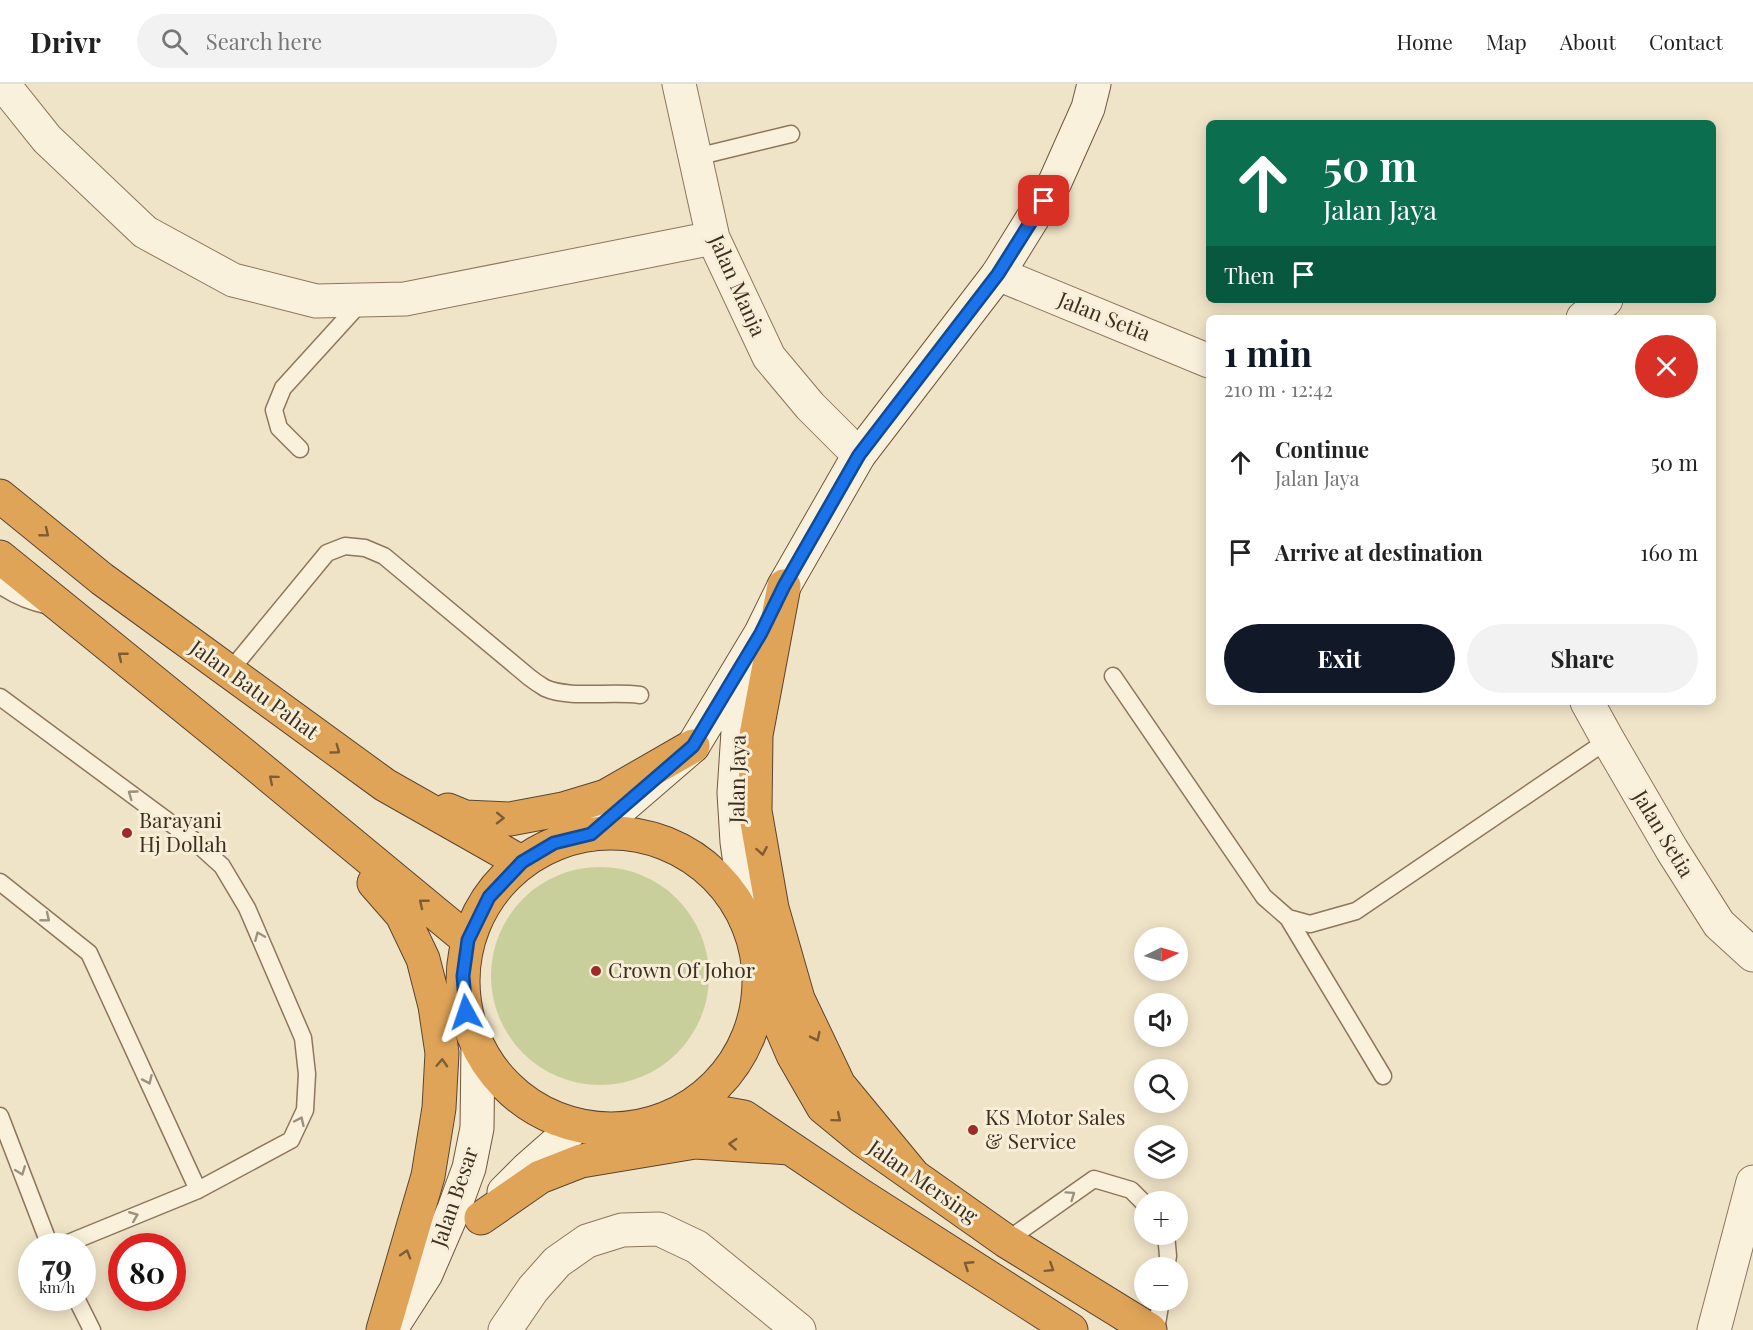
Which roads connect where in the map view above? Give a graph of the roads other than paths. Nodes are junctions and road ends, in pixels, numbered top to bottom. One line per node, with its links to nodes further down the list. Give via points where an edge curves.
1 (3, 84): 8 (street, via 47,139 145,232 233,280 316,301)
2 (679, 84): 5 (street, Jalan Manja)
3 (1094, 84): 7 (street, Jalan Jaya, via 1088,108 1055,182)
4 (791, 134): 5 (lane)
5 (696, 157): 6 (street, Jalan Manja)
6 (713, 238): 8 (street, via 405,299); 13 (street, Jalan Manja, via 769,357)
7 (998, 274): 11 (street, Jalan Setia); 13 (street, Jalan Jaya)
8 (364, 300): 12 (lane, via 283,388 274,410 279,428)
9 (1602, 303): 10 (street)
10 (1587, 315)
11 (1206, 360)
12 (300, 449)
13 (859, 455): 17 (street, Jalan Jaya)
14 (0, 496): 20 (highway, Jalan Batu Pahat, one-way to 20, via 102,579)
15 (0, 557): 18 (highway)
16 (0, 585): 18 (lane, via 32,602)
17 (784, 586): 19 (street, Jalan Jaya); 43 (highway, one-way to 43, via 756,735 755,811 772,908 798,999 839,1085)
18 (64, 609): 28 (highway, one-way to 18)
19 (761, 633): 26 (street, Jalan Jaya); 33 (street, Jalan Jaya, via 739,716 734,793)
20 (229, 672): 22 (lane, via 327,553 345,546 365,548 384,556 546,688 567,693); 27 (highway, Jalan Batu Pahat, one-way to 27)
21 (1113, 676): 32 (lane, via 1264,897)
22 (640, 695)
23 (0, 697): 45 (lane, one-way to 23, via 291,1140 305,1110 303,1038 247,908 222,866 192,838)
24 (1589, 705): 25 (street, Jalan Setia)
25 (1608, 740): 32 (lane, via 1356,910 1310,924); 35 (street, Jalan Setia, via 1719,924)
26 (693, 746): 27 (highway, one-way to 26, via 465,817 510,819 606,796); 29 (street, Jalan Jaya)
27 (385, 785): 30 (highway, Jalan Batu Pahat)
28 (314, 813): 34 (highway, one-way to 28); 56 (highway, one-way to 28, via 428,1176 439,1108 442,1053 423,959 402,915)
29 (591, 834): 30 (highway, via 554,843); 33 (highway, via 640,835 686,852 724,884)
30 (522, 862): 34 (highway, via 489,897)
31 (0, 882): 45 (lane, one-way to 45, via 89,953)
32 (1288, 918): 38 (lane)
33 (749, 927): 36 (highway)
34 (468, 940): 37 (highway, via 464,994)
35 (1753, 955)
36 (759, 976): 39 (highway, via 755,1017 740,1054 716,1087); 43 (highway, Jalan Mersing, one-way to 43, via 793,1055 823,1107)
37 (478, 1047): 41 (highway, via 502,1082 536,1110); 51 (street, Jalan Besar, via 477,1128 469,1168)
38 (1383, 1076)
39 (684, 1111): 41 (highway, via 650,1125 613,1130); 42 (highway, via 744,1117)
40 (0, 1116): 48 (lane, one-way to 48)
41 (576, 1126): 47 (street, Jalan Besar, via 526,1170)
42 (791, 1148): 47 (highway, one-way to 47, via 695,1142 581,1161 540,1177); 59 (highway, one-way to 42)
43 (914, 1176): 50 (highway, Jalan Mersing)
44 (1753, 1182): 62 (street)
45 (198, 1190): 49 (lane, one-way to 45)
46 (1134, 1193): 50 (lane, one-way to 46, via 1094,1179)
47 (481, 1218): 51 (street, Jalan Besar)
48 (45, 1233)
49 (93, 1233)
50 (1006, 1241): 60 (highway, Jalan Mersing, one-way to 60)
51 (426, 1274): 57 (street, Jalan Besar)
52 (82, 1311): 55 (lane)
53 (1159, 1311): 61 (lane)
54 (516, 1326): 58 (street, via 533,1289 557,1262 588,1241 621,1230 659,1229 697,1247)
55 (92, 1330)
56 (383, 1330)
57 (390, 1330)
58 (799, 1330)
59 (1071, 1330)
60 (1150, 1330)
61 (1156, 1330)
62 (1714, 1330)

